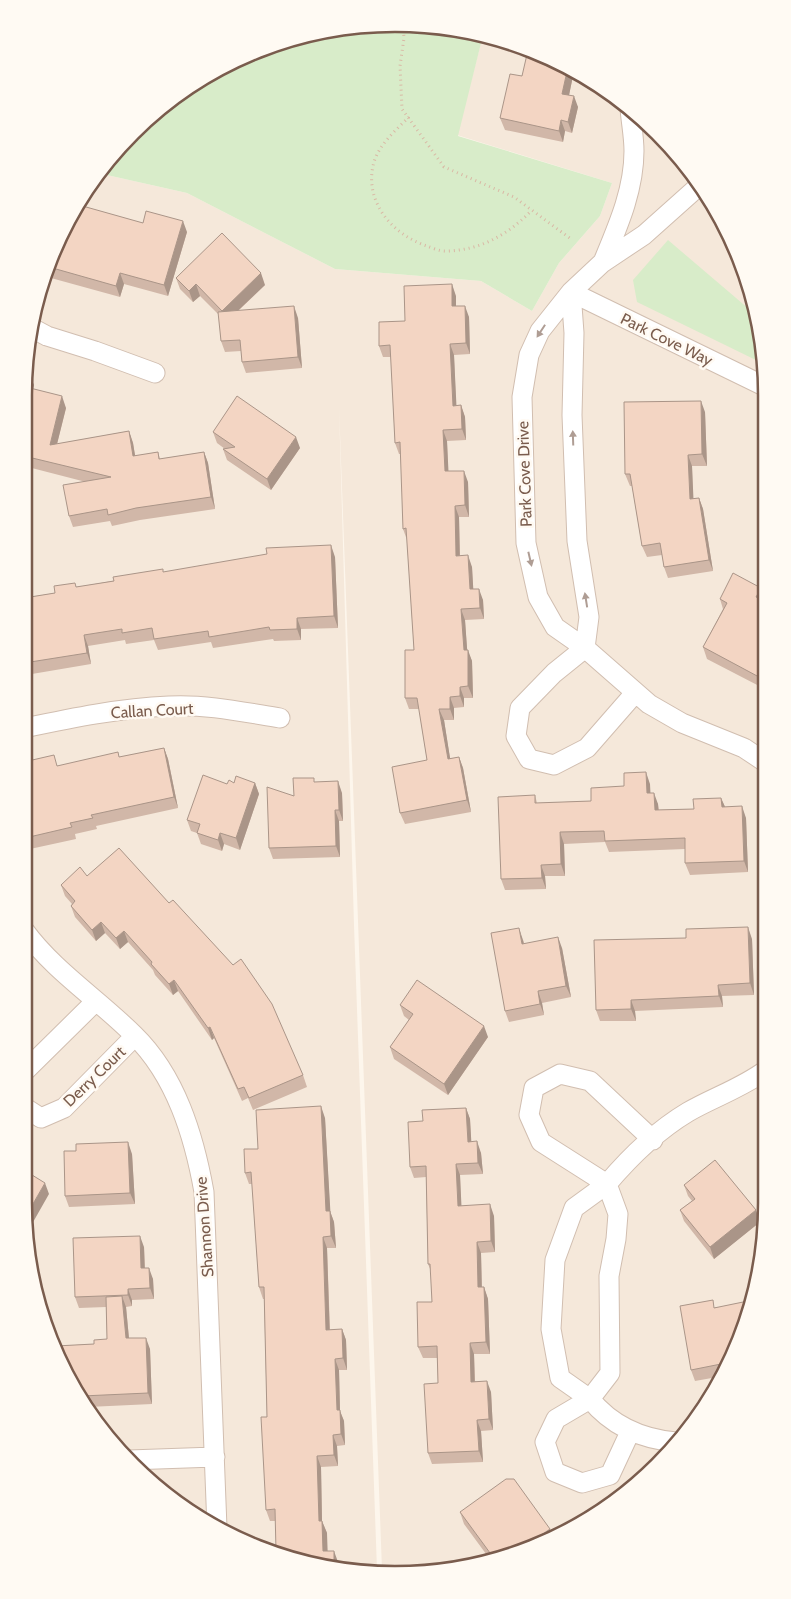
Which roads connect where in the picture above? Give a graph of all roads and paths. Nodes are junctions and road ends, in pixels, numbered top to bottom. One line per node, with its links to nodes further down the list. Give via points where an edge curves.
1 (404, 32): 2 (path, via 400,66 402,109)
2 (409, 118): 5 (path, via 444,167 514,197); 5 (path, via 387,138 373,165 372,193 386,220 410,241 444,251 486,244 515,228)
3 (631, 120): 7 (street, Park Cove Drive, via 634,151 630,184 621,220)
4 (694, 190): 7 (street, Park Cove Drive, via 644,234)
5 (532, 210): 6 (path)
6 (571, 239)
7 (602, 263): 8 (street, Park Cove Drive)
8 (571, 292): 11 (street, Park Cove Way); 12 (street, one-way to 8, via 589,617 577,541); 12 (street, Park Cove Drive, one-way to 12, via 540,331 528,355 522,397 526,543 538,597 555,628)
9 (38, 331): 10 (street)
10 (155, 373)
11 (758, 383)
12 (585, 648): 13 (street, Park Cove Drive); 13 (street, via 554,673 520,708 516,736 529,759 554,765 587,748)
13 (636, 693): 16 (street, Park Cove Drive, via 648,704 682,723 744,748)
14 (280, 718): 15 (street, Callan Court, via 226,709 171,706 116,710)
15 (32, 726)
16 (758, 757)
17 (32, 939): 18 (street, Shannon Drive, via 58,968)
18 (96, 1001): 19 (street, Shannon Drive); 20 (street)
19 (135, 1036): 22 (street, Derry Court, via 64,1108 41,1118); 28 (street, Shannon Drive, via 162,1071 179,1102 197,1153 204,1192)
20 (32, 1064)
21 (758, 1076): 23 (street, via 687,1113)
22 (32, 1112)
23 (653, 1140): 24 (street); 24 (street, via 590,1080 560,1074 534,1088 528,1115 540,1142)
24 (607, 1184): 25 (street, via 618,1214 609,1276 610,1373); 25 (street, via 574,1208 555,1260 551,1329 560,1378)
25 (590, 1399): 26 (street, via 600,1411); 26 (street, via 556,1419 545,1442 555,1472 582,1483 610,1475)
26 (630, 1432): 27 (street, via 652,1440)
27 (669, 1441)
28 (214, 1457): 29 (street); 30 (street, Shannon Drive)
29 (139, 1460)
30 (217, 1519)

